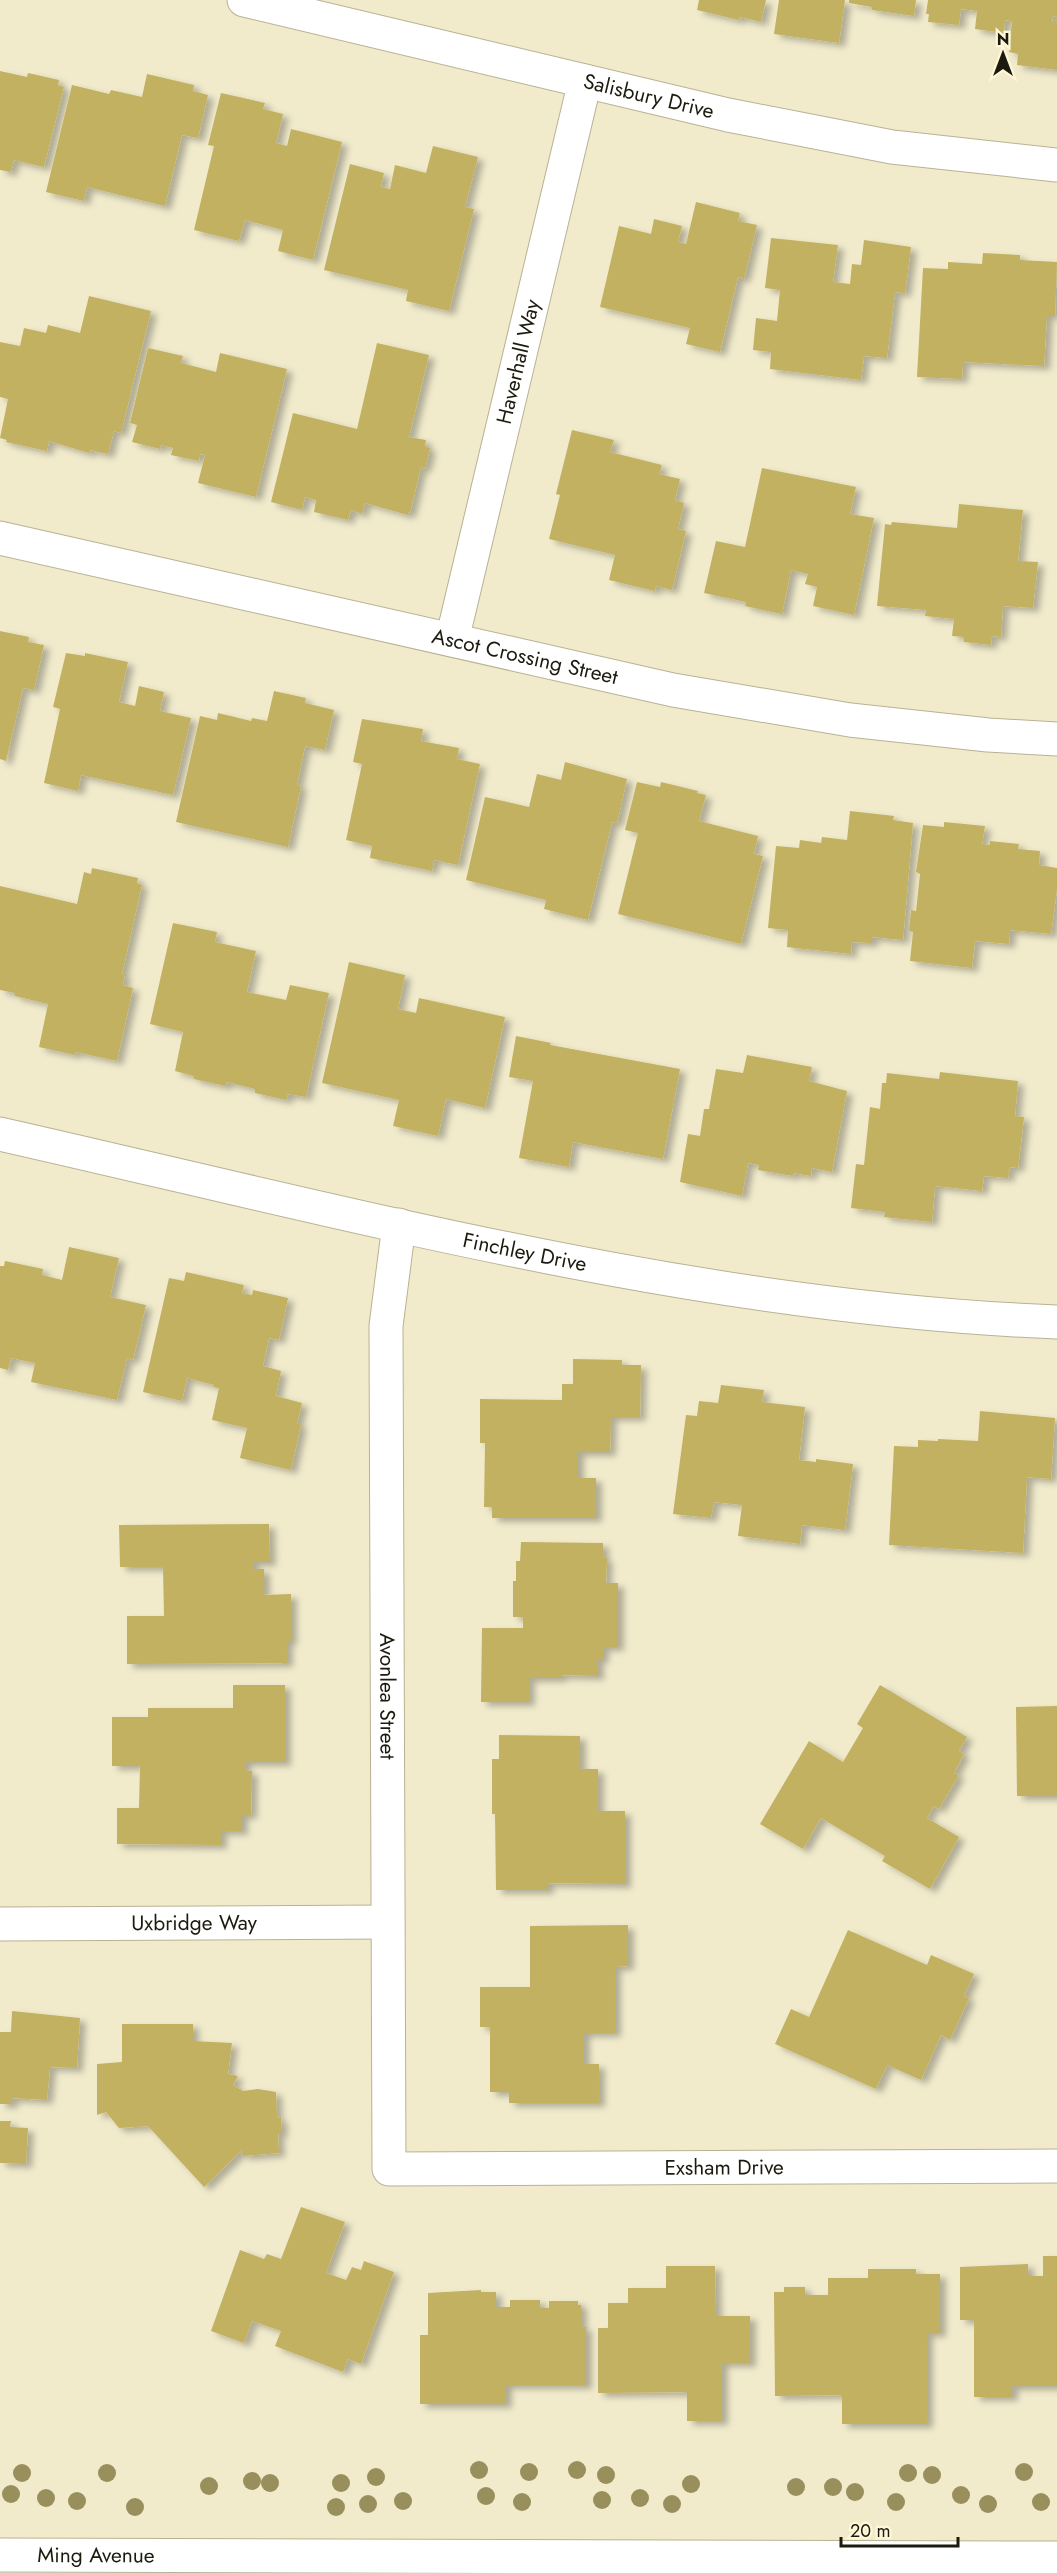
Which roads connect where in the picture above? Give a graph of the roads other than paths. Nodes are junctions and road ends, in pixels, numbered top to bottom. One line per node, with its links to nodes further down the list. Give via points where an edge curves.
1 (258, 2): 2 (street, Salisbury Drive)
2 (585, 81): 3 (street, Salisbury Drive, via 728,115 892,147); 5 (street, Haverhall Way)
3 (1057, 165)
4 (0, 538): 5 (street, Ascot Crossing Street)
5 (452, 640): 6 (street, Ascot Crossing Street, via 674,690 850,720)
6 (1057, 739)
7 (0, 1134): 8 (street, Finchley Drive)
8 (399, 1225): 9 (street, Finchley Drive, via 690,1284 828,1304); 10 (street, Avonlea Street, via 386,1326)
9 (1057, 1322)
10 (387, 1922): 11 (street, Uxbridge Way); 13 (street, Avonlea Street)
11 (0, 1924)
12 (1057, 2166): 13 (street, Exsham Drive)
13 (389, 2169)
14 (0, 2555): 15 (street, Ming Avenue)
15 (1057, 2558)

